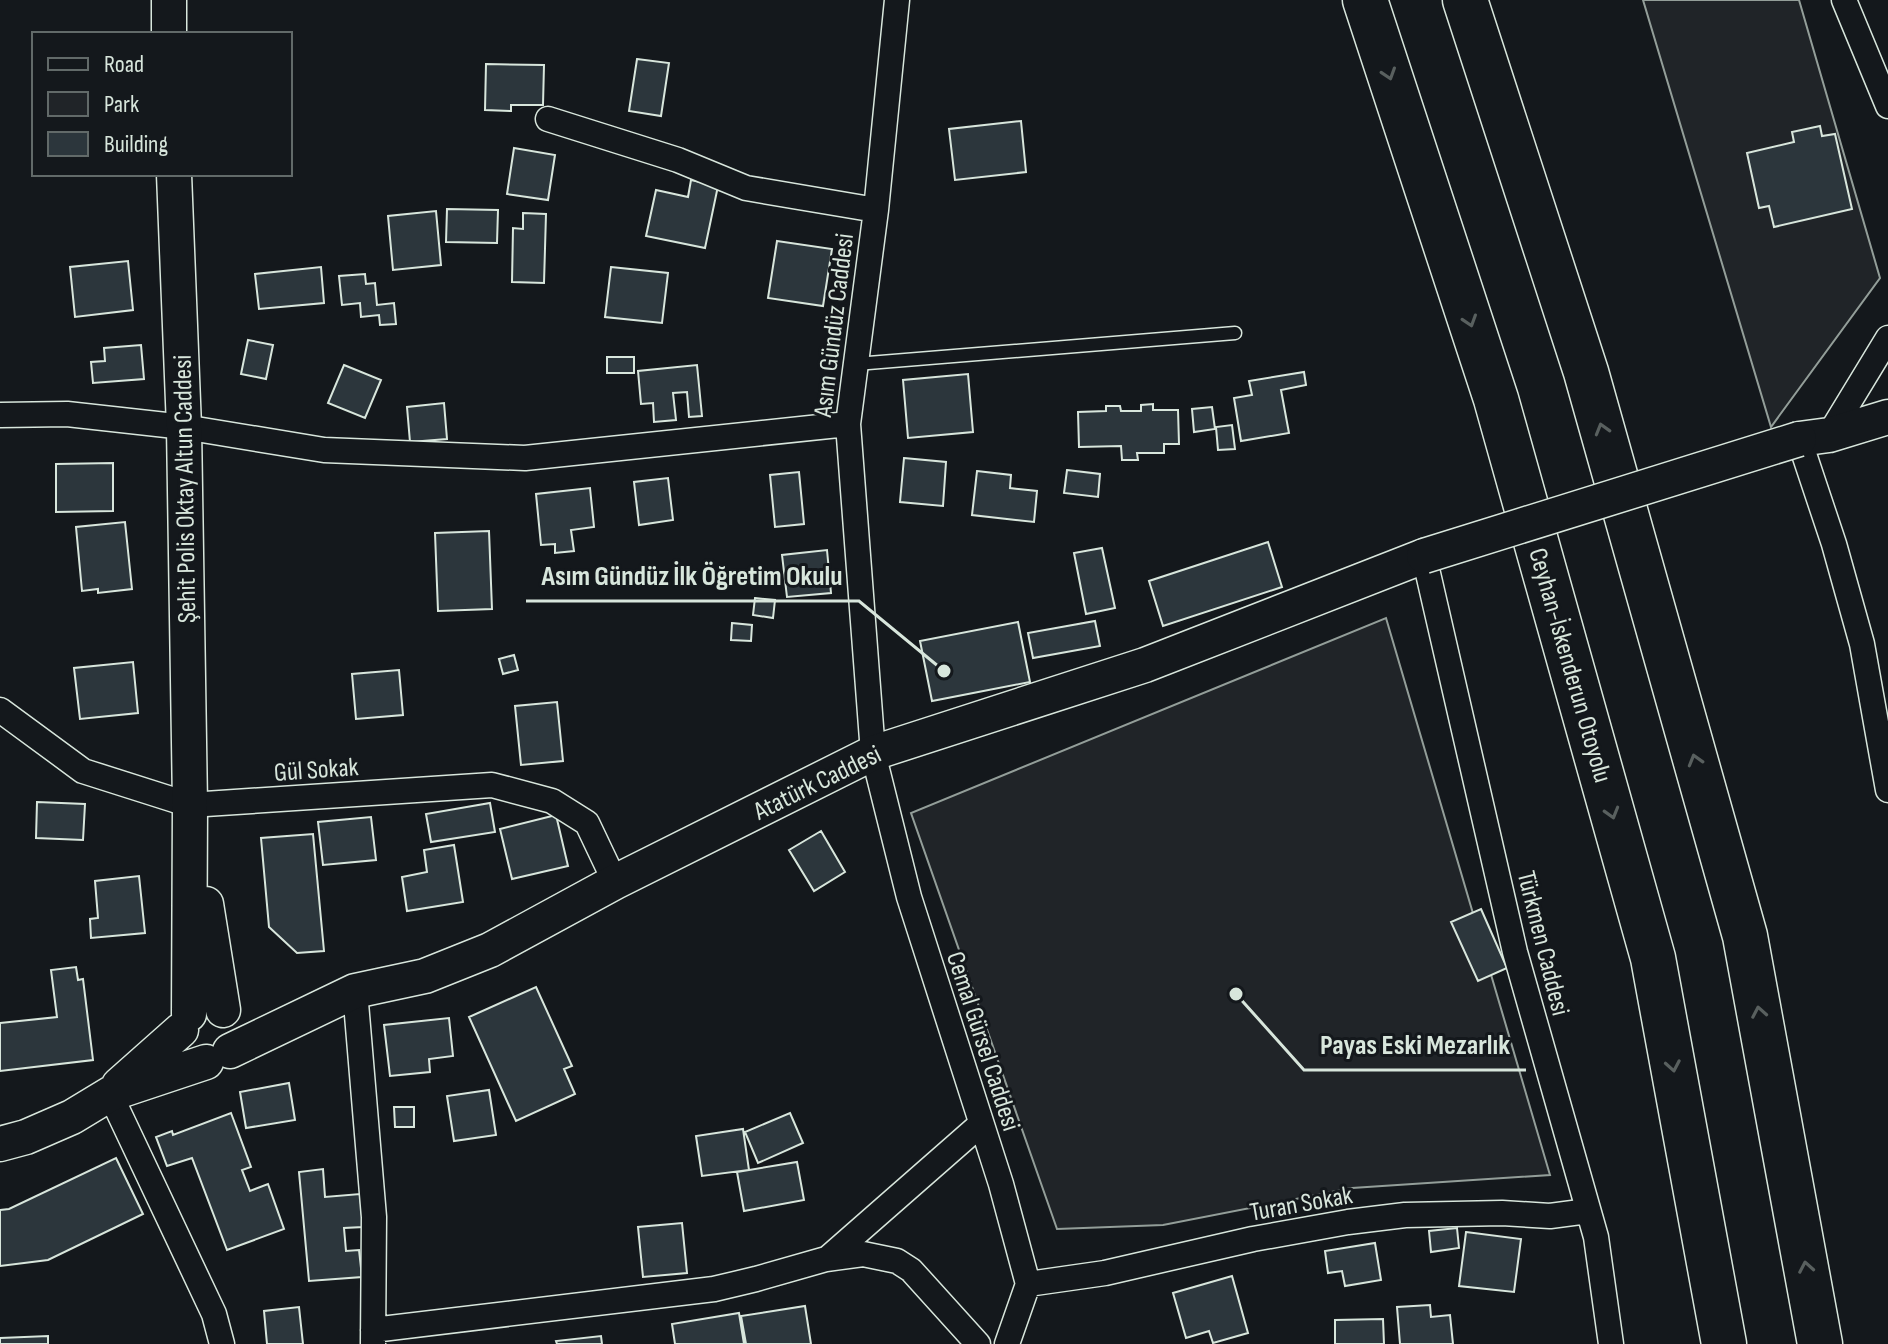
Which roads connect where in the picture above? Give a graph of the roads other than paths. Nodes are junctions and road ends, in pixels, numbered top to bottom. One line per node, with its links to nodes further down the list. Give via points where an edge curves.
1 (169, 0): 6 (street)
2 (897, 0): 10 (street, Asım Gündüz Caddesi)
3 (1365, 0): 40 (highway, Ceyhan-İskenderun Otoyolu, one-way to 40, via 1496,399 1653,958)
4 (1465, 0): 41 (highway, one-way to 4, via 1745,936 1586,372)
5 (1844, 0): 7 (street)
6 (169, 32)
7 (1888, 106)
8 (548, 119): 10 (street, via 678,160 746,188)
9 (174, 176): 17 (street, Şehit Polis Oktay Altun Caddesi)
10 (876, 210): 13 (street, Asım Gündüz Caddesi)
11 (1235, 333): 13 (lane)
12 (1888, 338): 18 (street)
13 (856, 364): 16 (street, Asım Gündüz Caddesi)
14 (0, 415): 17 (street, via 67,414)
15 (1888, 417): 18 (street, Atatürk Caddesi)
16 (848, 424): 17 (street, via 525,458 324,450); 21 (street, Asım Gündüz Caddesi)
17 (184, 427): 23 (street, Şehit Polis Oktay Altun Caddesi)
18 (1814, 437): 19 (street, Atatürk Caddesi, bridge); 22 (street, via 1834,544 1862,644)
19 (1424, 556): 21 (street, Atatürk Caddesi, via 1145,665); 32 (street, Türkmen Caddesi, via 1515,952)
20 (0, 710): 23 (street, Gül Sokak, via 83,771)
21 (873, 753): 24 (street, Atatürk Caddesi); 30 (street, Cemal Gürsel Caddesi, via 909,897)
22 (1888, 790)
23 (190, 805): 24 (street, Gül Sokak, via 492,785 552,801 587,823); 26 (street, Şehit Polis Oktay Altun Caddesi); 27 (street, Şehit Polis Oktay Altun Caddesi)
24 (615, 882): 25 (street, Atatürk Caddesi, via 490,950 425,976)
25 (355, 991): 26 (street); 28 (street, Atatürk Caddesi); 35 (street, via 374,1217)
26 (226, 1014): 27 (street, via 205,1007); 28 (street, via 235,1025 235,1043)
27 (185, 1022): 28 (street, via 184,1048 198,1060); 29 (street)
28 (218, 1056): 29 (street, Atatürk Caddesi)
29 (110, 1094): 31 (street, Atatürk Caddesi, via 72,1117); 36 (street, via 214,1314)
30 (981, 1124): 33 (street); 34 (street, Cemal Gürsel Caddesi)
31 (0, 1144)
32 (1588, 1211): 34 (street, Turan Sokak, via 1550,1216 1405,1215 1348,1222); 39 (street, Türkmen Caddesi)
33 (826, 1259): 35 (street, via 714,1289); 37 (street, via 863,1254 897,1261)
34 (1028, 1284): 38 (street)
35 (373, 1337)
36 (222, 1344)
37 (978, 1344)
38 (1007, 1344)
39 (1611, 1344)
40 (1724, 1344)
41 (1820, 1344)

